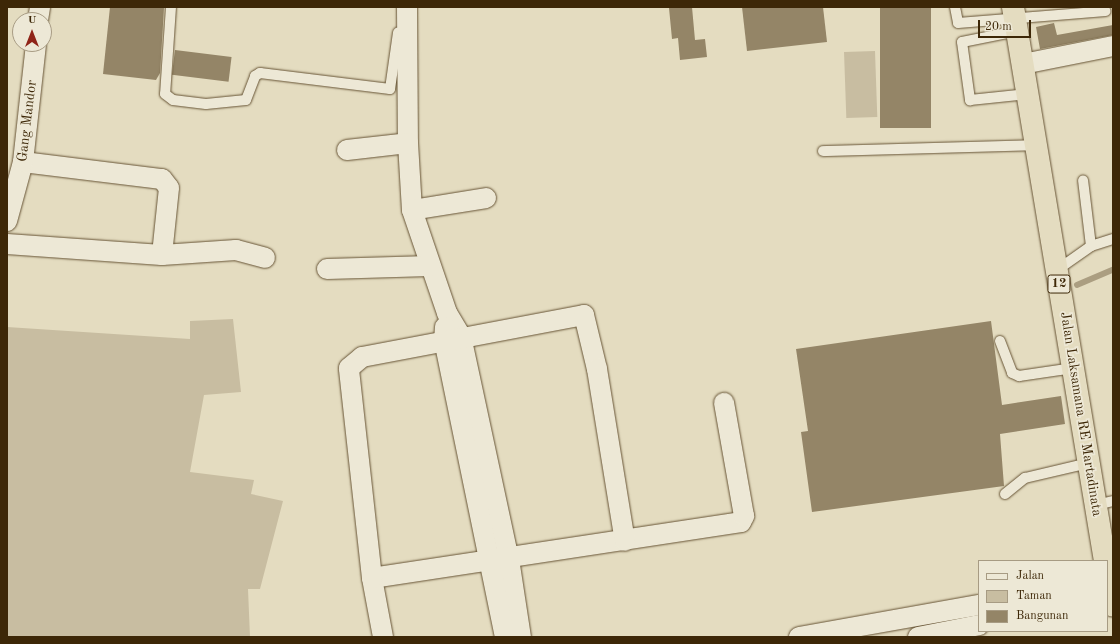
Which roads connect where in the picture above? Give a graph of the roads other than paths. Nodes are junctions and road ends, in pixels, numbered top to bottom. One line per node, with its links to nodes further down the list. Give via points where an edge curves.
1 (171, 7): 2 (lane, via 165,94 173,100 206,104 246,100 255,76 260,73 390,89)
2 (400, 7)
3 (407, 7): 11 (street)
4 (956, 7): 6 (lane, via 958,23)
5 (1106, 11): 6 (lane)
6 (1015, 19): 9 (highway, Jalan Laksamana RE Martadinata / 12); 10 (lane, via 962,42 970,100)
7 (1113, 46): 9 (street)
8 (35, 52): 15 (street, Gang Mandor)
9 (1023, 64): 10 (highway, Jalan Laksamana RE Martadinata / 12)
10 (1028, 94): 12 (highway, Jalan Laksamana RE Martadinata / 12)
11 (408, 142): 13 (street); 18 (street)
12 (1036, 145): 14 (lane); 27 (highway, Jalan Laksamana RE Martadinata / 12)
13 (347, 150)
14 (823, 151)
15 (23, 162): 19 (street, Gang Mandor); 23 (street, via 162,179 169,188)
16 (1083, 180): 22 (lane)
17 (486, 198): 18 (street)
18 (412, 210): 25 (street)
19 (7, 221)
20 (1113, 239): 22 (lane)
21 (7, 244): 23 (street)
22 (1091, 246): 27 (lane)
23 (162, 254): 24 (street, via 236,250)
24 (265, 258)
25 (430, 266): 26 (street); 28 (street)
26 (328, 269)
27 (1057, 270): 30 (highway, Jalan Laksamana RE Martadinata / 12)
28 (453, 338): 35 (street, via 584,316 597,369); 36 (street); 37 (street, via 362,357 349,368)
29 (1000, 340): 30 (lane, via 1012,373 1019,376)
30 (1073, 368): 32 (highway, Jalan Laksamana RE Martadinata / 12)
31 (724, 403): 35 (street, via 744,516 741,522)
32 (1089, 463): 33 (lane, via 1025,478); 34 (highway, Jalan Laksamana RE Martadinata / 12)
33 (1006, 494)
34 (1105, 503): 38 (highway, Jalan Laksamana RE Martadinata / 12)
35 (625, 541): 36 (street)
36 (500, 560): 37 (street); 43 (street); 44 (street)
37 (372, 578): 42 (street)
38 (1110, 580)
39 (978, 605): 41 (street)
40 (978, 625): 46 (street)
41 (880, 630): 45 (street)
42 (383, 637)
43 (505, 637)
44 (521, 637)
45 (799, 637)
46 (918, 637)

